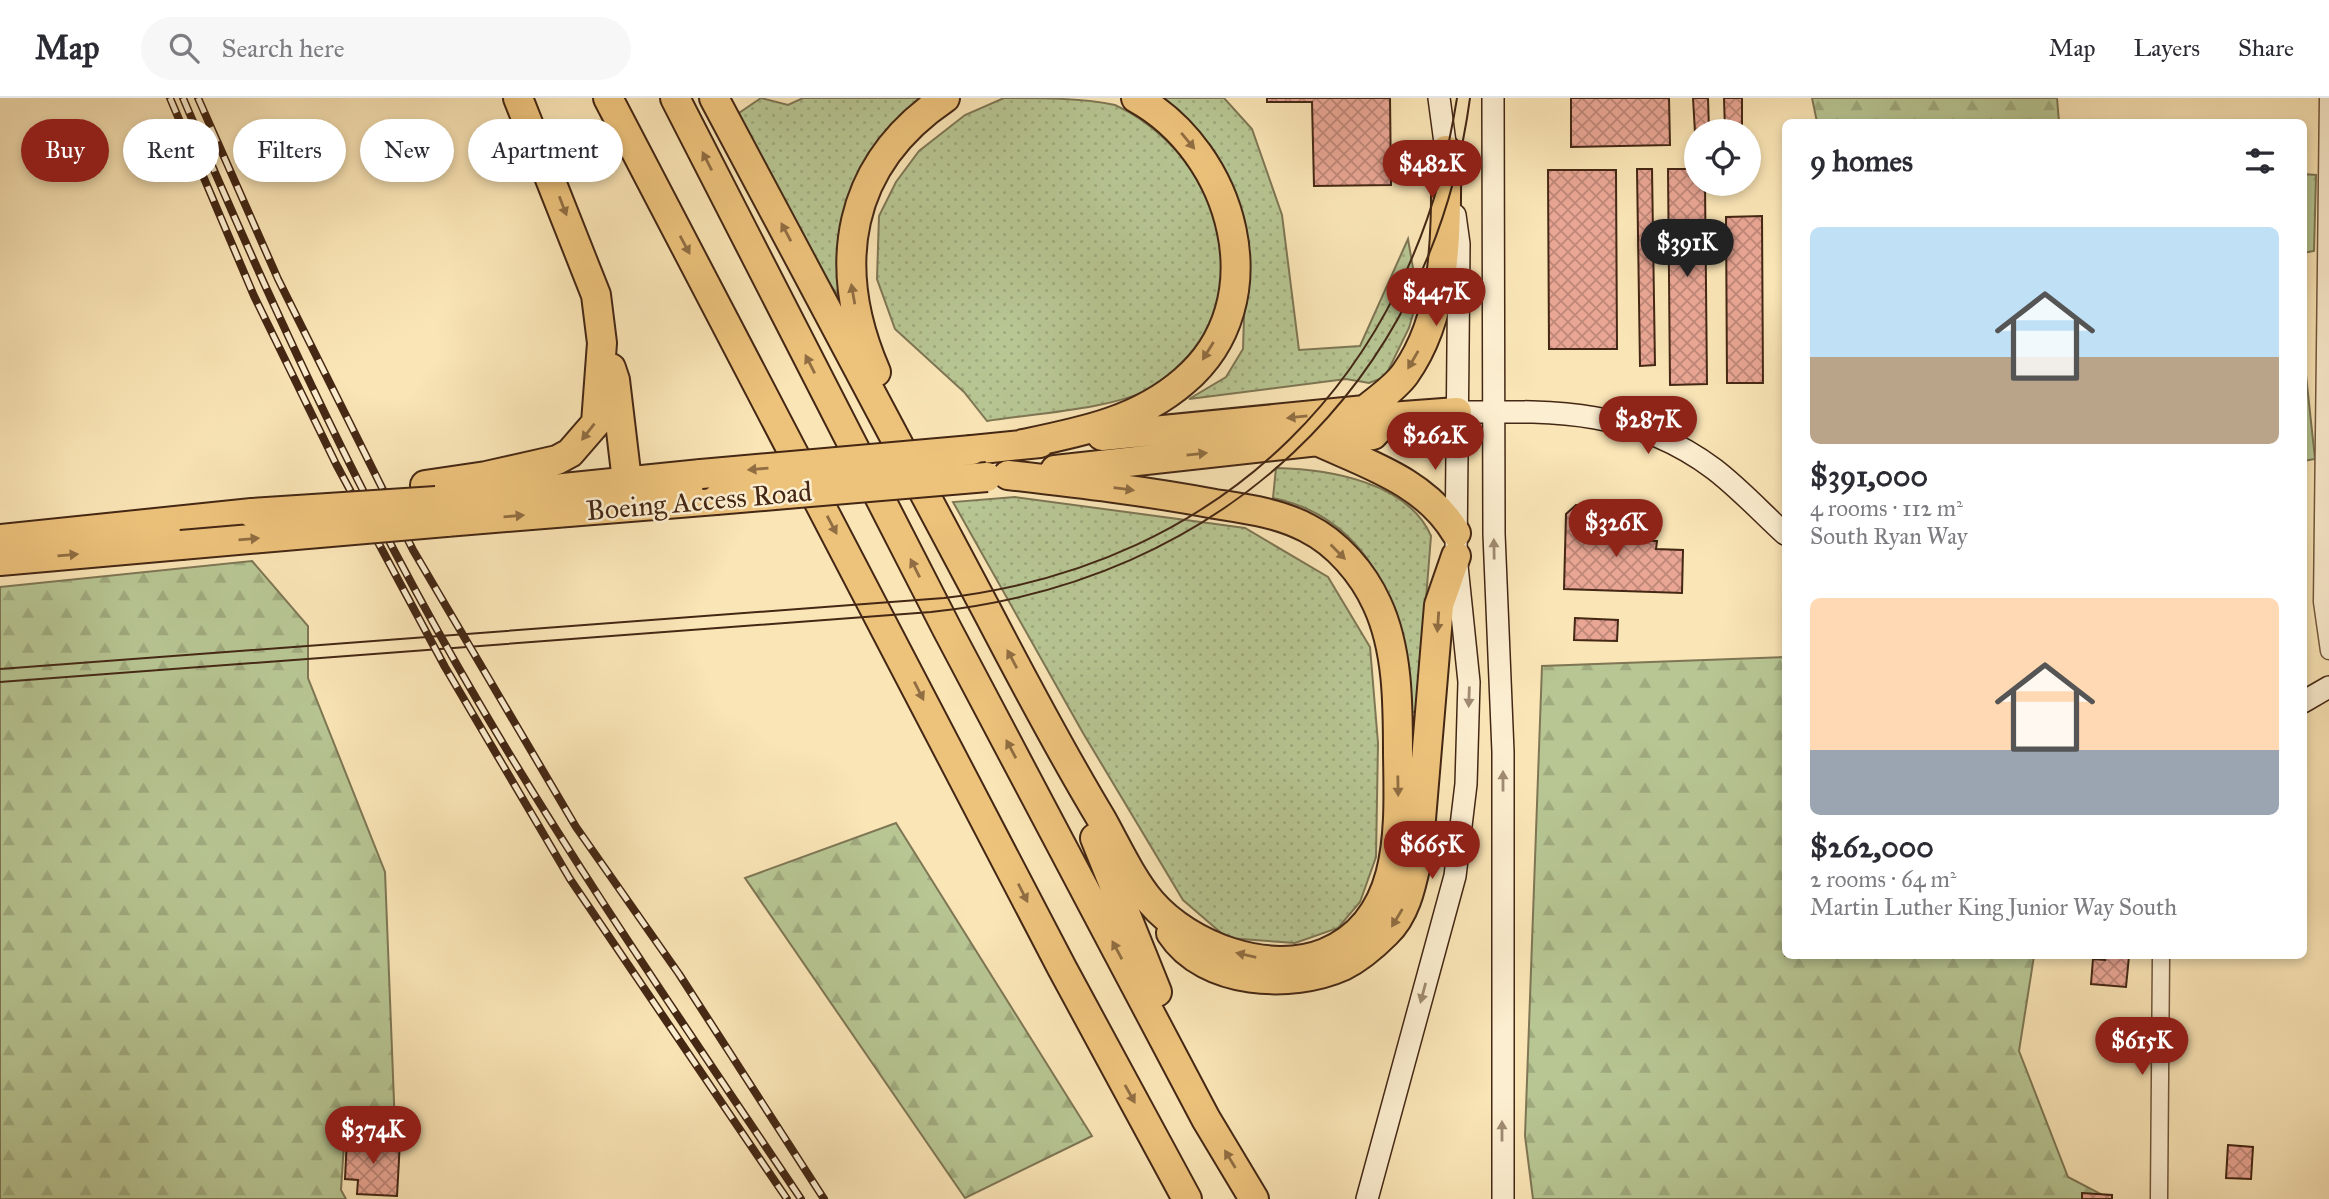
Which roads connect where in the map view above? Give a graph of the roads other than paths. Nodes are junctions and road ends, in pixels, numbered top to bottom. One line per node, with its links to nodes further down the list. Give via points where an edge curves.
1 (518, 98): 11 (highway, one-way to 11, via 596,295)
2 (608, 98): 36 (highway, one-way to 36)
3 (675, 98): 35 (highway, one-way to 3, via 940,617)
4 (714, 98): 24 (highway, one-way to 4)
5 (945, 98): 24 (highway, one-way to 5, via 869,356 856,310 850,259 856,215 877,163 918,116)
6 (1136, 98): 16 (highway, one-way to 16, via 1184,135 1213,177 1233,232 1232,305 1199,366 1166,395 1120,421)
7 (1439, 98): 10 (main road)
8 (1493, 98): 13 (main road)
9 (2328, 98): 29 (street, via 2322,602)
10 (1446, 150): 12 (main road, via 1459,244); 14 (highway, one-way to 14, via 1446,238 1427,331)
11 (602, 343): 18 (highway, via 615,380); 19 (highway, one-way to 19, via 596,423 570,453 486,476)
12 (1457, 412): 13 (main road, Boeing Access Road); 14 (highway, Boeing Access Road); 27 (main road)
13 (1495, 412): 22 (main road, Boeing Access Road, via 1560,411 1597,416 1652,434 1713,469); 39 (main road, one-way to 13, via 1503,752 1497,666)
14 (1377, 414): 15 (highway, Boeing Access Road, via 1373,435); 16 (highway, Boeing Access Road, one-way to 16)
15 (1317, 441): 17 (highway, Boeing Access Road, one-way to 15); 27 (highway, via 1403,481 1440,510)
16 (1023, 444): 18 (highway, Boeing Access Road, one-way to 18, bridge)
17 (998, 476): 20 (highway, Boeing Access Road, bridge); 33 (highway, one-way to 33, via 1149,492 1290,520 1325,539 1344,556 1383,618 1394,673 1399,820 1387,888 1366,925 1348,942 1319,956 1269,960 1215,947 1177,925)
18 (628, 481): 19 (highway, Boeing Access Road); 20 (highway)
19 (435, 503): 20 (highway, Boeing Access Road, one-way to 20); 23 (highway, Boeing Access Road, one-way to 19, bridge); 23 (highway, Boeing Access Road, bridge, via 253,513)
20 (657, 504)
21 (0, 526): 25 (highway)
22 (1782, 531)
23 (174, 533): 25 (highway, Boeing Access Road); 28 (highway, Boeing Access Road, one-way to 23)
24 (947, 535): 32 (highway, one-way to 24)
25 (29, 536): 26 (highway, Boeing Access Road)
26 (0, 539)
27 (1456, 545): 33 (highway, one-way to 33, via 1439,605 1418,855 1409,894 1388,932 1336,968 1299,978 1262,978 1205,964 1177,942); 38 (main road, one-way to 38, via 1469,682 1466,784 1455,876)
28 (0, 561)
29 (2329, 650)
30 (2329, 687): 31 (main road)
31 (2307, 700)
32 (1052, 736): 33 (highway); 35 (highway)
33 (1151, 902)
34 (2161, 959): 40 (street)
35 (1206, 1119): 37 (highway, one-way to 35)
36 (1187, 1199)
37 (1254, 1199)
38 (1367, 1199)
39 (1503, 1199)
40 (2159, 1199)

